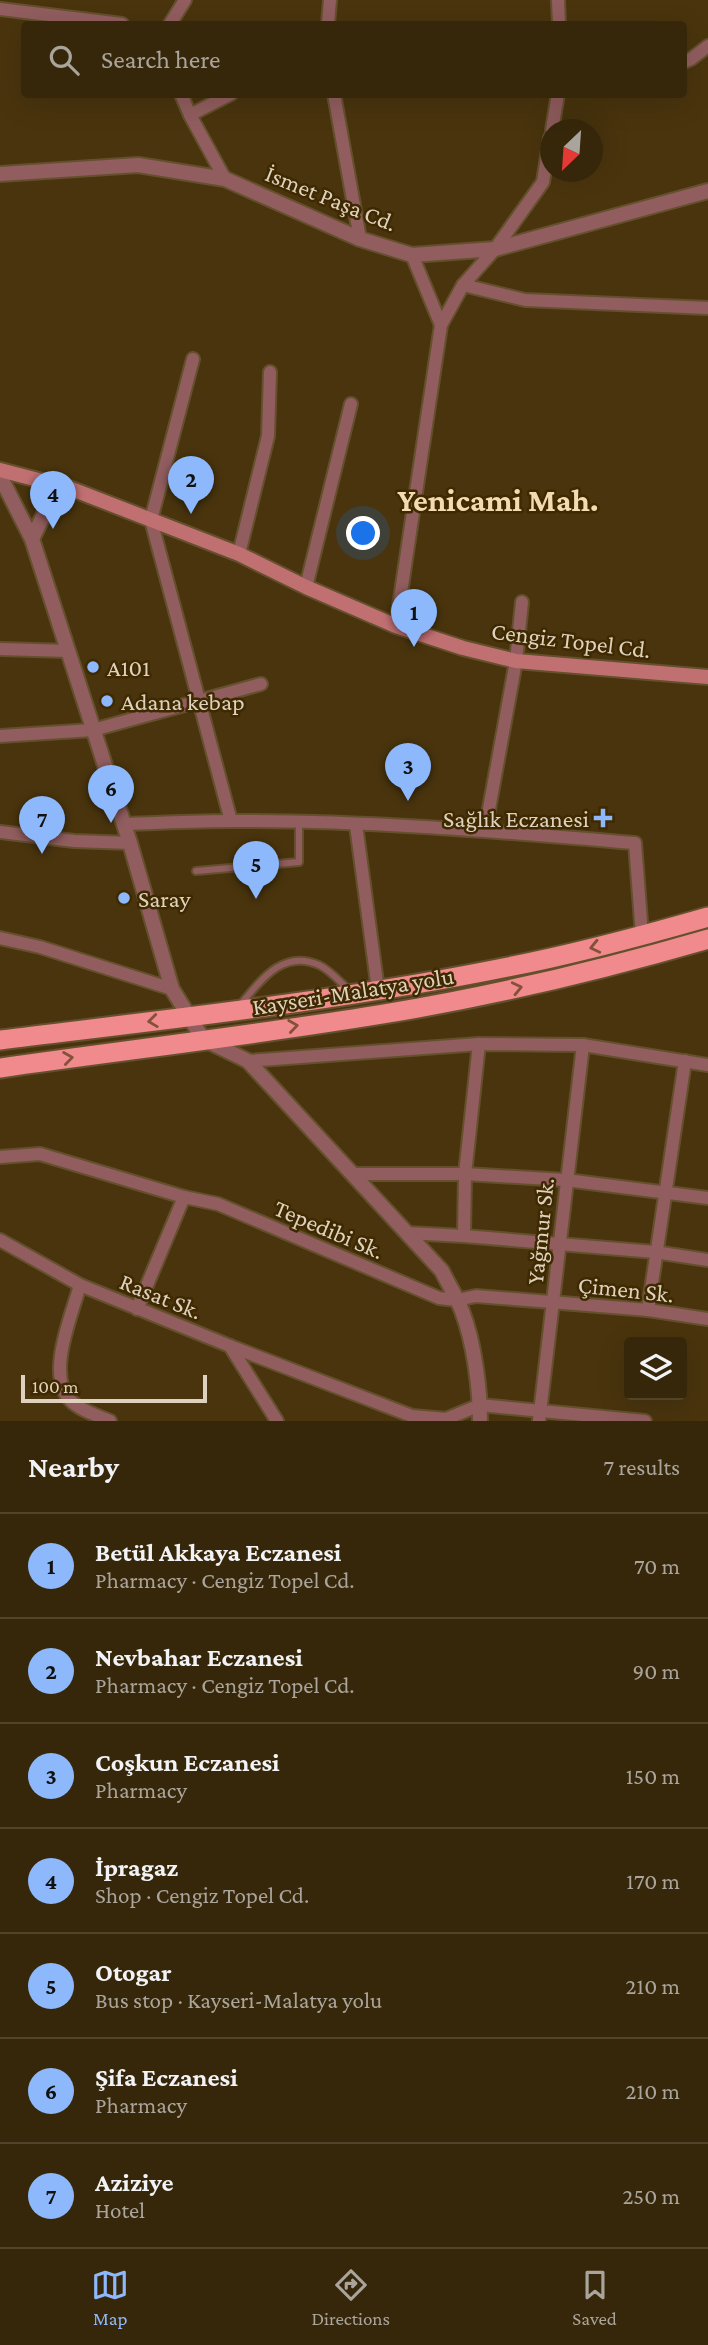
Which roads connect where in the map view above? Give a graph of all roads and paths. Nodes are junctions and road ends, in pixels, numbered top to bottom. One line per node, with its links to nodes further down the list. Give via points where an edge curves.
1 (185, 0): 6 (street)
2 (330, 0): 7 (street)
3 (558, 0): 8 (street)
4 (0, 9): 5 (street)
5 (98, 21)
6 (172, 21)
7 (328, 21)
8 (559, 21)
9 (707, 49): 10 (street)
10 (687, 61)
11 (183, 98): 15 (street)
12 (223, 98): 15 (street)
13 (335, 98): 21 (street)
14 (557, 98): 16 (street)
15 (190, 114): 18 (street)
16 (554, 119)
17 (0, 174): 18 (street, İsmet Paşa Cd., via 138,164)
18 (225, 179): 21 (street, İsmet Paşa Cd.)
19 (542, 182): 22 (street)
20 (708, 191): 22 (street, İsmet Paşa Cd.)
21 (360, 239): 23 (street, İsmet Paşa Cd.)
22 (495, 249): 23 (street, İsmet Paşa Cd.); 24 (street)
23 (412, 255): 26 (street)
24 (463, 285): 25 (street, via 525,300); 26 (street)
25 (708, 308)
26 (441, 325): 38 (street)
27 (193, 359): 33 (street)
28 (270, 372): 35 (street, via 268,436)
29 (351, 404): 36 (street)
30 (0, 470): 32 (main road, Cengiz Topel Cd.)
31 (0, 476): 34 (street)
32 (69, 488): 33 (main road, Cengiz Topel Cd.); 34 (street, via 49,503)
33 (151, 520): 35 (main road, Cengiz Topel Cd.); 44 (street)
34 (32, 538): 40 (street)
35 (239, 555): 36 (main road, Cengiz Topel Cd.)
36 (306, 587): 38 (main road, Cengiz Topel Cd.)
37 (522, 602): 41 (street)
38 (396, 626): 41 (main road, Cengiz Topel Cd.)
39 (0, 649): 40 (street)
40 (68, 651): 45 (street)
41 (516, 661): 42 (main road, Cengiz Topel Cd.); 51 (street)
42 (708, 677)
43 (261, 684): 44 (street)
44 (201, 701): 45 (street); 47 (street)
45 (93, 730): 46 (street); 49 (street)
46 (0, 736)
47 (231, 821): 48 (street); 49 (street)
48 (299, 823): 50 (street); 54 (lane, via 299,862)
49 (124, 824): 53 (street)
50 (356, 825): 51 (street); 60 (street)
51 (485, 831): 56 (street, via 635,843)
52 (0, 832): 53 (street)
53 (130, 843): 59 (street)
54 (196, 871)
55 (708, 917): 56 (highway, Kayseri-Malatya yolu)
56 (642, 936): 60 (highway, Kayseri-Malatya yolu, one-way to 60, via 510,967)
57 (0, 937): 59 (street)
58 (708, 939): 64 (highway, Kayseri-Malatya yolu, one-way to 58, via 382,1014 509,990)
59 (172, 989): 63 (street)
60 (378, 990): 61 (highway, Kayseri-Malatya yolu)
61 (353, 994): 62 (highway, Kayseri-Malatya yolu); 62 (lane, via 321,965 284,962 266,974)
62 (236, 1010): 63 (highway, Kayseri-Malatya yolu)
63 (189, 1017): 64 (street); 65 (highway, Kayseri-Malatya yolu, one-way to 65)
64 (203, 1039): 68 (street); 71 (highway, Kayseri-Malatya yolu, one-way to 64)
65 (0, 1040)
66 (479, 1044): 67 (street); 68 (street); 74 (street)
67 (583, 1045): 69 (street); 75 (street, Yağmur Sk.)
68 (248, 1061): 73 (street)
69 (685, 1061): 70 (street); 76 (street)
70 (708, 1065)
71 (0, 1068)
72 (0, 1157): 77 (street, Tepedibi Sk., via 40,1154)
73 (354, 1174): 74 (street); 79 (street)
74 (465, 1174): 75 (street); 80 (street)
75 (566, 1180): 76 (street); 82 (street, Yağmur Sk.)
76 (666, 1191): 78 (street); 83 (street)
77 (184, 1197): 86 (street, Tepedibi Sk., via 218,1204 439,1298); 88 (street)
78 (708, 1198)
79 (407, 1233): 80 (street); 86 (street, via 442,1271)
80 (464, 1236): 82 (street)
81 (0, 1240): 85 (street, Rasat Sk.)
82 (561, 1245): 83 (street); 87 (street, Yağmur Sk.)
83 (656, 1252): 84 (street); 89 (street)
84 (708, 1260)
85 (80, 1285): 88 (street, Rasat Sk.); 94 (street, via 60,1360 60,1382 71,1402)
86 (457, 1300): 87 (street, Çimen Sk., via 476,1296); 92 (street)
87 (554, 1303): 89 (street, Çimen Sk.); 93 (street, Yağmur Sk.)
88 (137, 1309): 91 (street, Rasat Sk.)
89 (649, 1310): 90 (street, Çimen Sk.)
90 (708, 1319)
91 (230, 1346): 92 (street, Rasat Sk., via 412,1416 446,1419); 95 (street)
92 (480, 1405): 93 (street); 96 (street)
93 (540, 1415): 97 (street)
94 (110, 1421)
95 (277, 1421)
96 (480, 1421)
97 (645, 1421)

